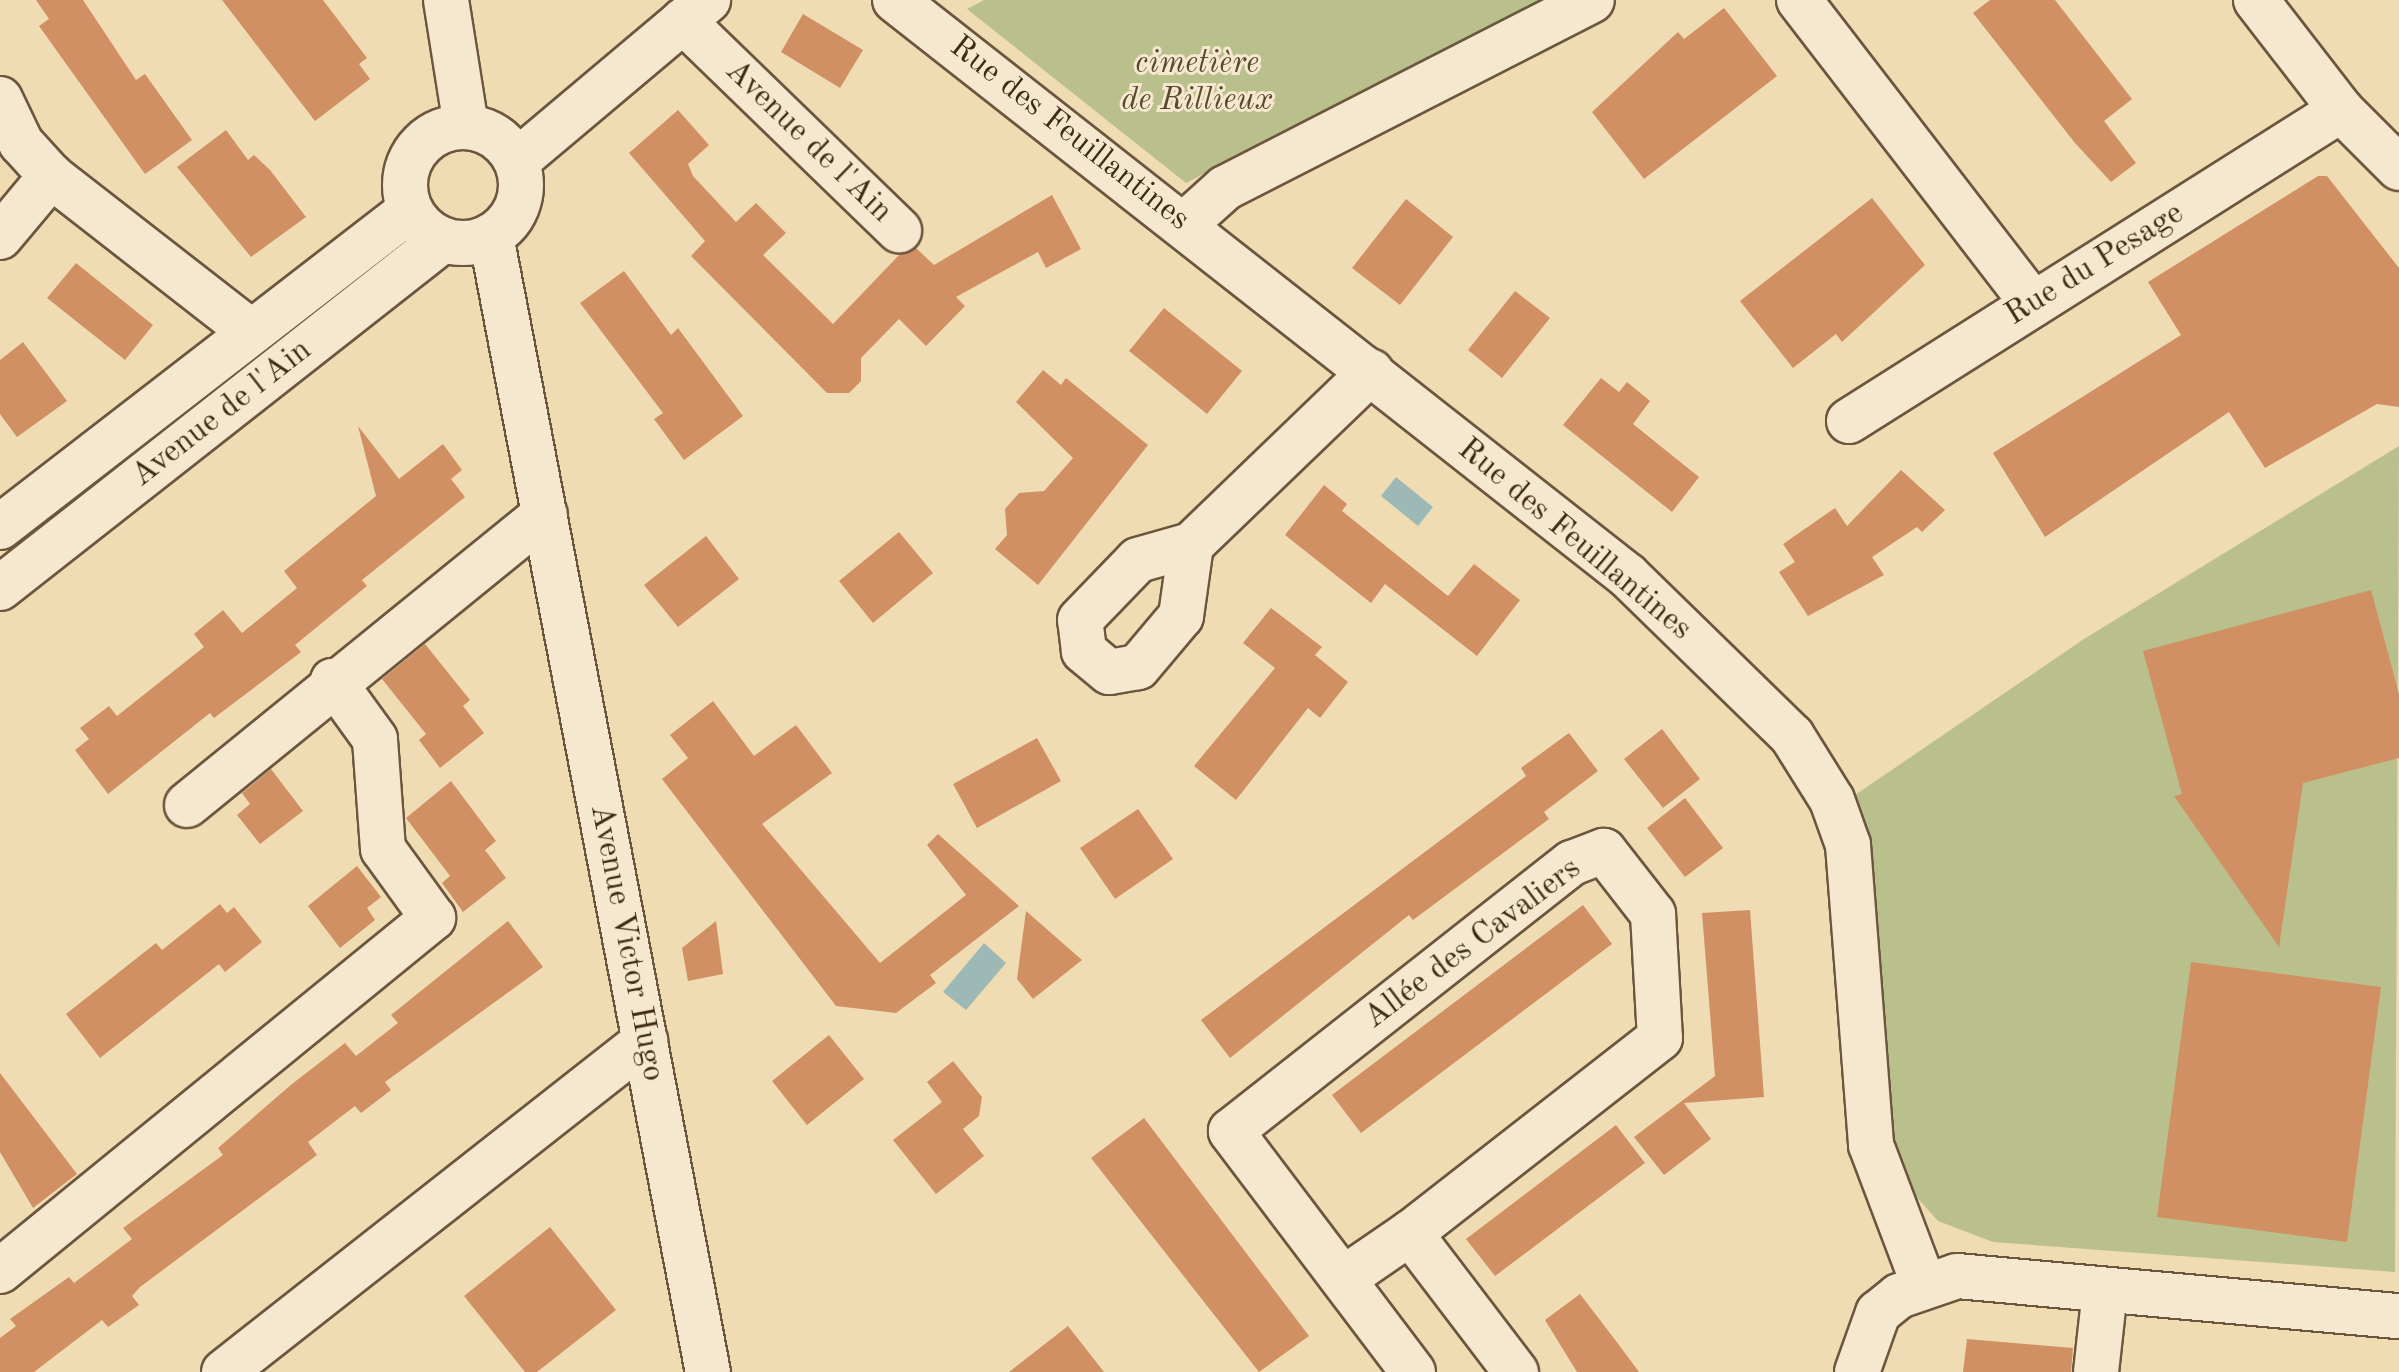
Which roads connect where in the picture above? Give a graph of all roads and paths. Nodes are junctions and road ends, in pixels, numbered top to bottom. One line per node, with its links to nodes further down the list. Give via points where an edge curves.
1 (446, 0): 9 (street)
2 (895, 0): 14 (street, Rue des Feuillantines)
3 (1592, 0): 14 (street, via 1225,188)
4 (1799, 0): 19 (street)
5 (2256, 0): 8 (street)
6 (695, 11): 10 (street, Avenue de l'Ain); 15 (street, Avenue de l'Ain)
7 (0, 99): 12 (street, via 21,143)
8 (2341, 110): 11 (street); 19 (street, Rue du Pesage)
9 (466, 126): 10 (street, via 489,132); 13 (street, via 435,133 411,158)
10 (517, 161): 16 (street, via 518,203)
11 (2399, 168)
12 (51, 176): 17 (street); 20 (street)
13 (410, 210): 18 (street); 20 (street, Avenue de l'Ain)
14 (1185, 224): 21 (street, Rue des Feuillantines)
15 (899, 230)
16 (491, 236): 18 (street); 23 (street, Avenue Victor Hugo)
17 (0, 237)
18 (443, 240): 26 (street, Avenue de l'Ain)
19 (2033, 304): 22 (street, Rue du Pesage)
20 (250, 331): 24 (street, Avenue de l'Ain)
21 (1371, 372): 25 (street); 33 (street, Rue des Feuillantines, via 1628,576 1792,736 1811,765 1848,845 1871,1145)
22 (1849, 421)
23 (545, 514): 27 (street); 29 (street, Avenue Victor Hugo)
24 (0, 527)
25 (1191, 545)
26 (0, 588)
27 (333, 681): 28 (street); 31 (street, via 375,739 383,849 433,918)
28 (187, 805)
29 (645, 1041): 36 (street); 37 (street, Avenue Victor Hugo)
30 (1410, 1233): 32 (street, Allée des Cavaliers); 32 (street, Allée des Cavaliers, via 1660,1038 1653,914 1604,851 1572,863 1231,1131); 39 (street)
31 (5, 1256)
32 (1343, 1279): 38 (street, Allée des Cavaliers)
33 (1924, 1285): 34 (street, via 1957,1276); 40 (street, via 1878,1313)
34 (2105, 1290): 35 (street); 41 (street)
35 (2399, 1316)
36 (224, 1372)
37 (708, 1372)
38 (1413, 1372)
39 (1516, 1372)
40 (1857, 1372)
41 (2096, 1372)

